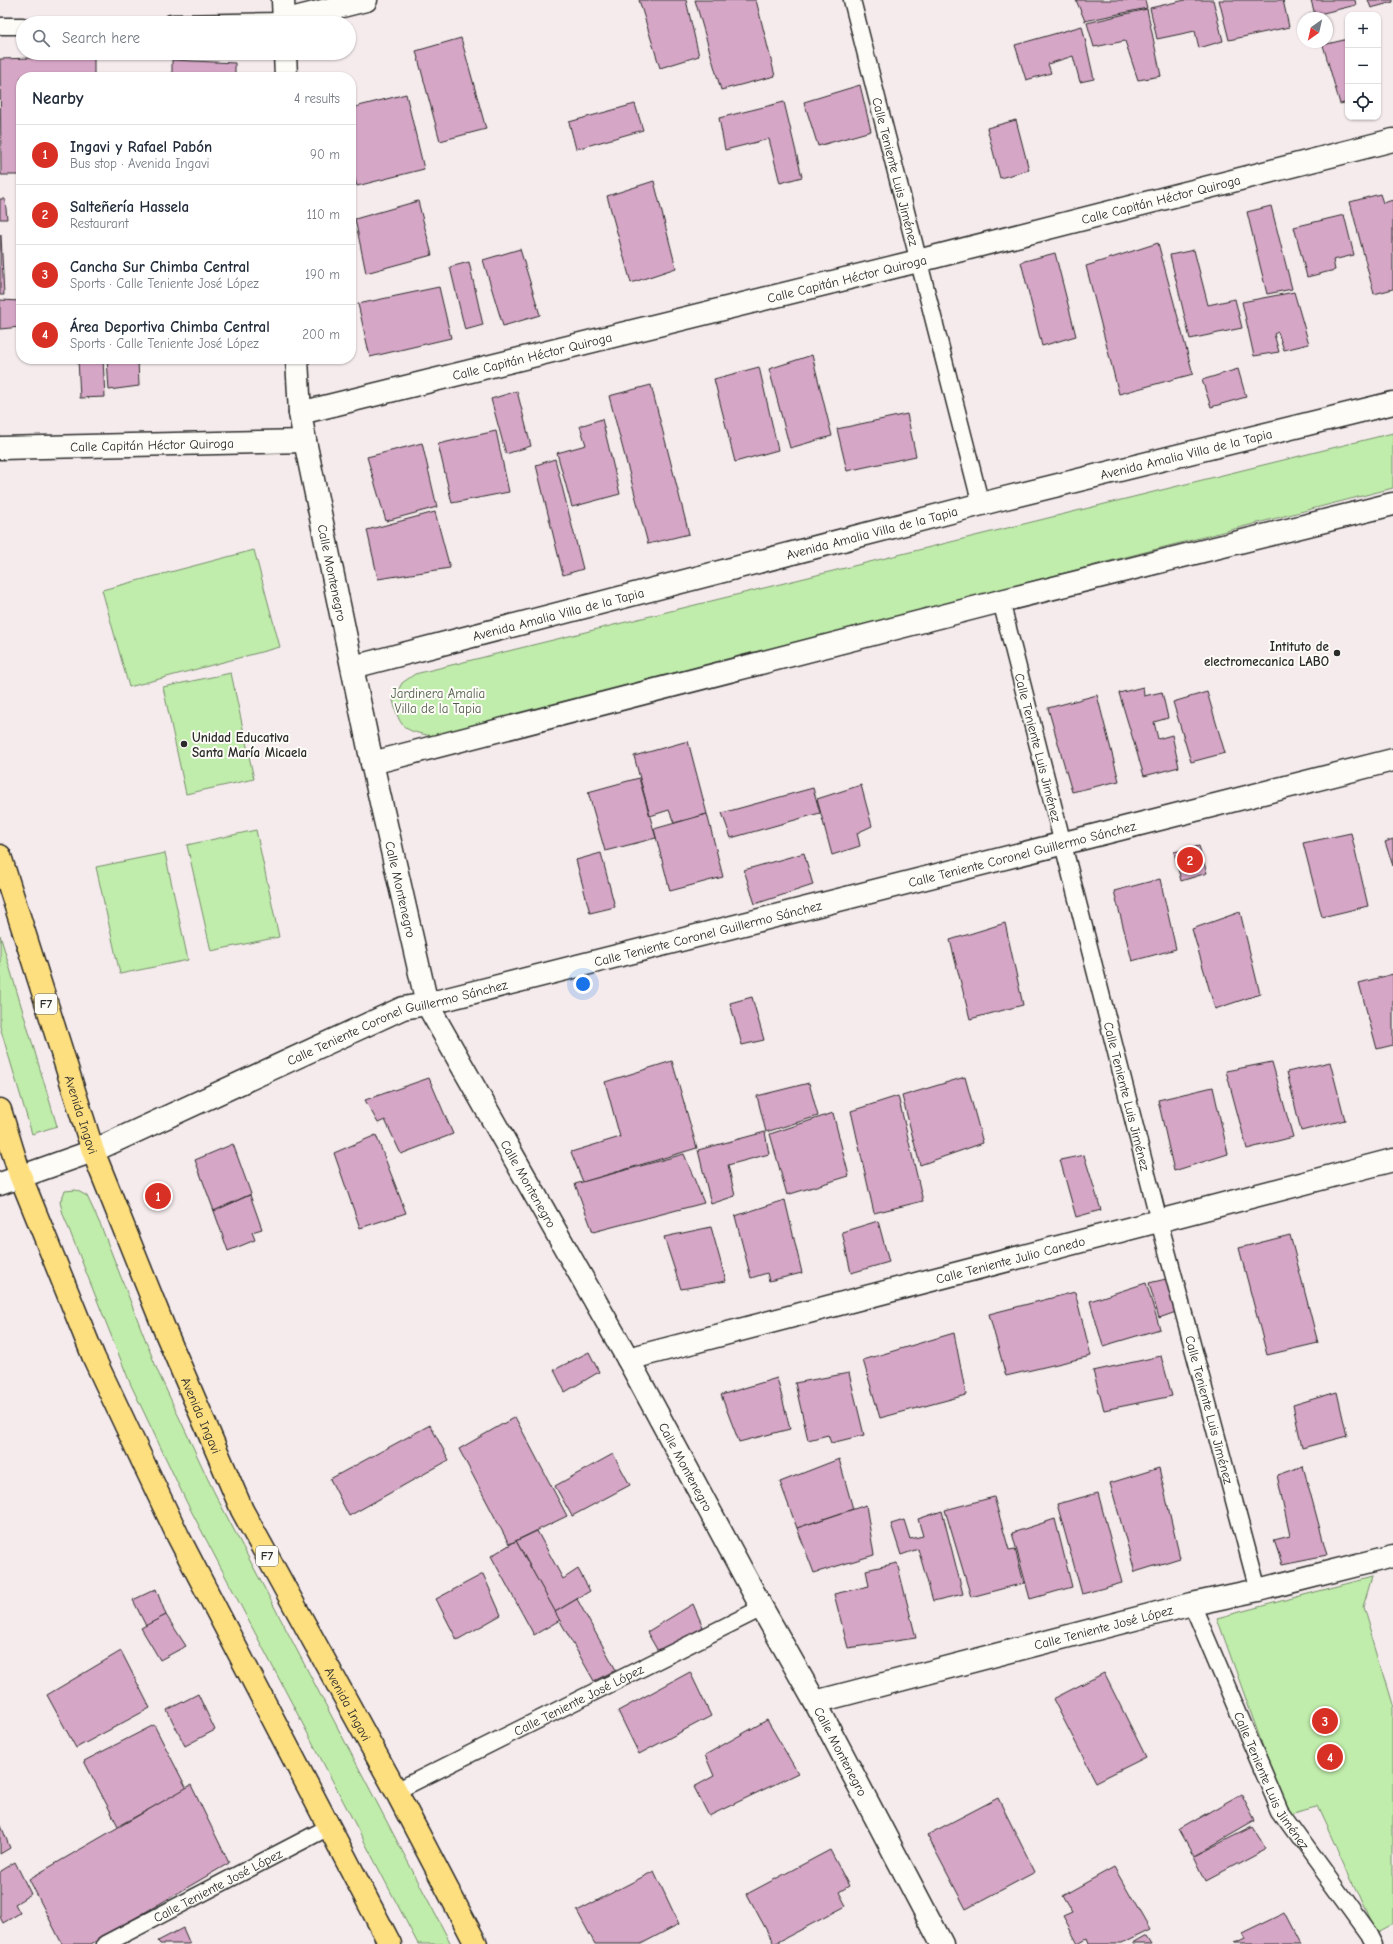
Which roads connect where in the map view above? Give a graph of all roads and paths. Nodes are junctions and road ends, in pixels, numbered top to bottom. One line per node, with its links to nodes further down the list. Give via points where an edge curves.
1 (366, 0): 3 (street)
2 (852, 0): 10 (lane, Calle Teniente Luis Jiménez)
3 (283, 15): 4 (lane)
4 (269, 16)
5 (0, 26): 6 (lane)
6 (16, 26)
7 (285, 60): 8 (street)
8 (286, 72)
9 (1393, 140): 10 (street, Calle Capitán Héctor Quiroga)
10 (918, 261): 13 (street, Calle Capitán Héctor Quiroga); 17 (lane, Calle Teniente Luis Jiménez)
11 (297, 364): 13 (street, Calle Montenegro)
12 (1393, 404): 17 (street, Avenida Amalia Villa de la Tapia)
13 (300, 413): 14 (street, Calle Montenegro)
14 (305, 441): 15 (street, Calle Capitán Héctor Quiroga); 19 (street, Calle Montenegro)
15 (0, 448)
16 (1393, 504): 18 (street)
17 (981, 505): 19 (street, Avenida Amalia Villa de la Tapia)
18 (1001, 601): 21 (street); 22 (lane, Calle Teniente Luis Jiménez)
19 (353, 667): 21 (street, Calle Montenegro)
20 (1393, 760): 22 (street, Calle Teniente Coronel Guillermo Sánchez)
21 (372, 763): 24 (street, Calle Montenegro)
22 (1063, 844): 24 (street, Calle Teniente Coronel Guillermo Sánchez); 30 (lane, Calle Teniente Luis Jiménez)
23 (0, 856): 26 (highway, Avenida Ingavi / F7)
24 (427, 1004): 26 (street, Calle Teniente Coronel Guillermo Sánchez, via 403,1008); 31 (street, Calle Montenegro)
25 (0, 1110): 28 (highway)
26 (93, 1152): 28 (street, Calle Teniente Coronel Guillermo Sánchez); 37 (highway, Avenida Ingavi / F7, via 166,1333 242,1510)
27 (1393, 1160): 30 (street, Calle Teniente Julio Canedo)
28 (20, 1175): 29 (street, Calle Teniente Coronel Guillermo Sánchez); 38 (highway, via 94,1358 178,1536)
29 (0, 1184)
30 (1159, 1221): 31 (street, Calle Teniente Julio Canedo); 33 (lane, Calle Teniente Luis Jiménez)
31 (628, 1359): 35 (street, Calle Montenegro)
32 (1393, 1556): 33 (street, Calle Teniente José López)
33 (1258, 1590): 34 (street, Calle Teniente José López)
34 (1192, 1604): 36 (street, Calle Teniente José López); 43 (lane, Calle Teniente Luis Jiménez, via 1280,1811)
35 (762, 1608): 36 (street, Calle Montenegro); 37 (lane, Calle Teniente José López)
36 (815, 1702): 42 (street, Calle Montenegro)
37 (396, 1791): 41 (highway, Avenida Ingavi / F7)
38 (329, 1827): 39 (lane, Calle Teniente José López); 40 (highway)
39 (105, 1944)
40 (390, 1944)
41 (476, 1944)
42 (942, 1944)
43 (1374, 1944)

